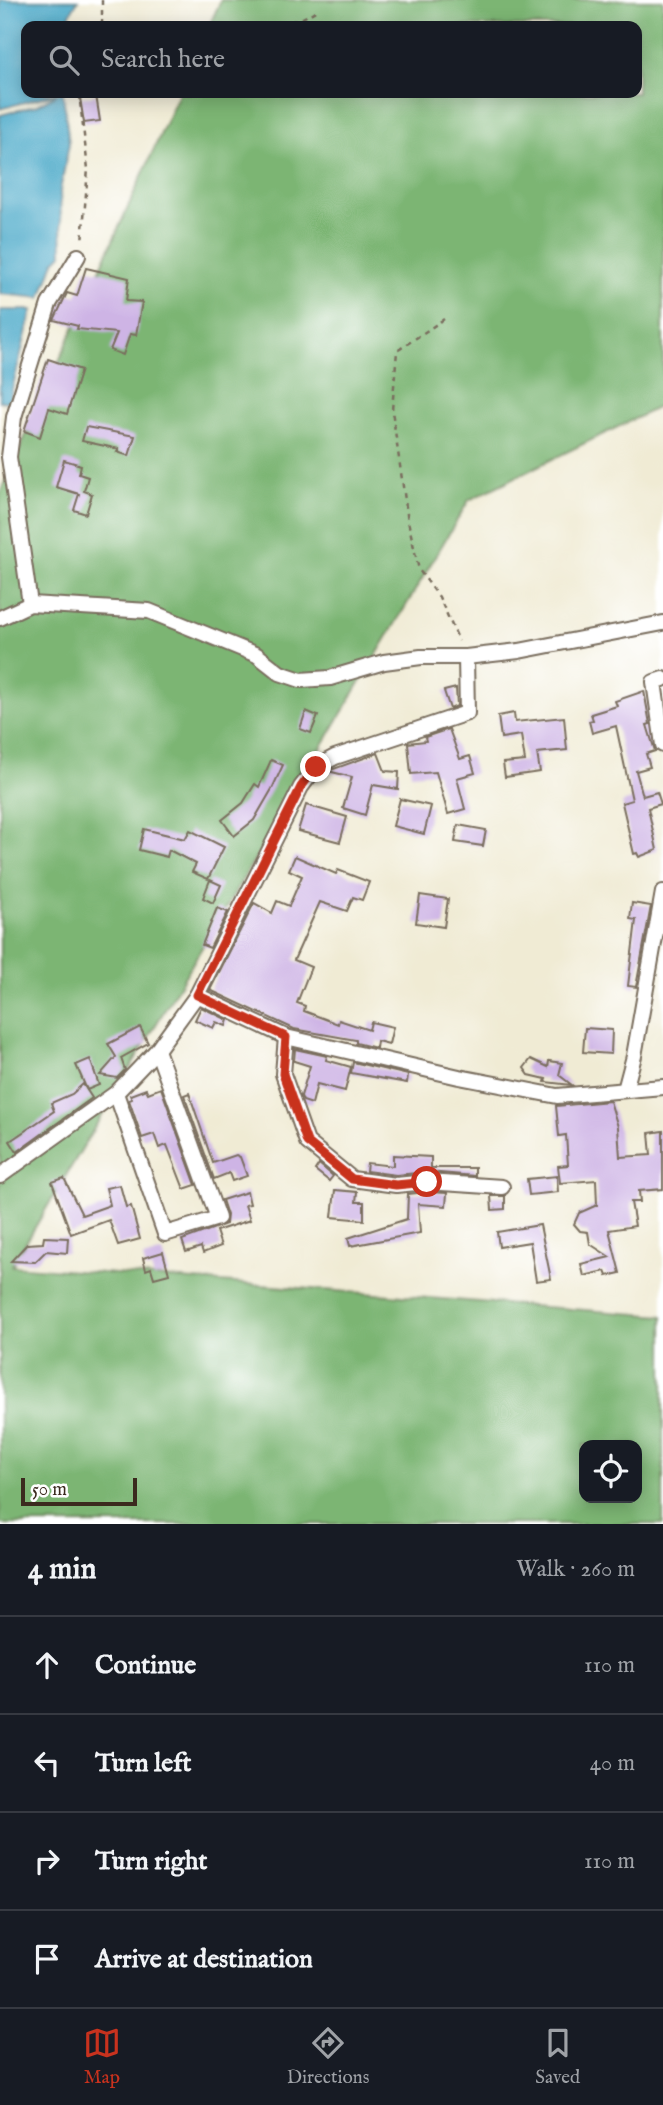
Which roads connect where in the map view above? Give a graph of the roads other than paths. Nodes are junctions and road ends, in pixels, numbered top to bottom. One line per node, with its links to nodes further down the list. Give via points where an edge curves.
1 (78, 256): 2 (street, via 48,304 14,417 9,457)
2 (30, 604): 3 (street); 5 (street, via 149,611 257,655 280,673 301,680 330,678 384,662)
3 (0, 618)
4 (663, 623): 5 (street)
5 (466, 657): 9 (street, via 467,713 316,767 301,787)
6 (663, 679): 7 (street, via 654,682)
7 (663, 745)
8 (663, 892): 13 (street)
9 (197, 995): 10 (street); 11 (street)
10 (286, 1037): 13 (street, via 557,1096); 16 (street, via 283,1074 307,1142 352,1179)
11 (157, 1050): 14 (street); 14 (street, via 218,1218 165,1234)
12 (663, 1087): 13 (street)
13 (625, 1090)
14 (116, 1093): 15 (street)
15 (0, 1177)
16 (502, 1188)

